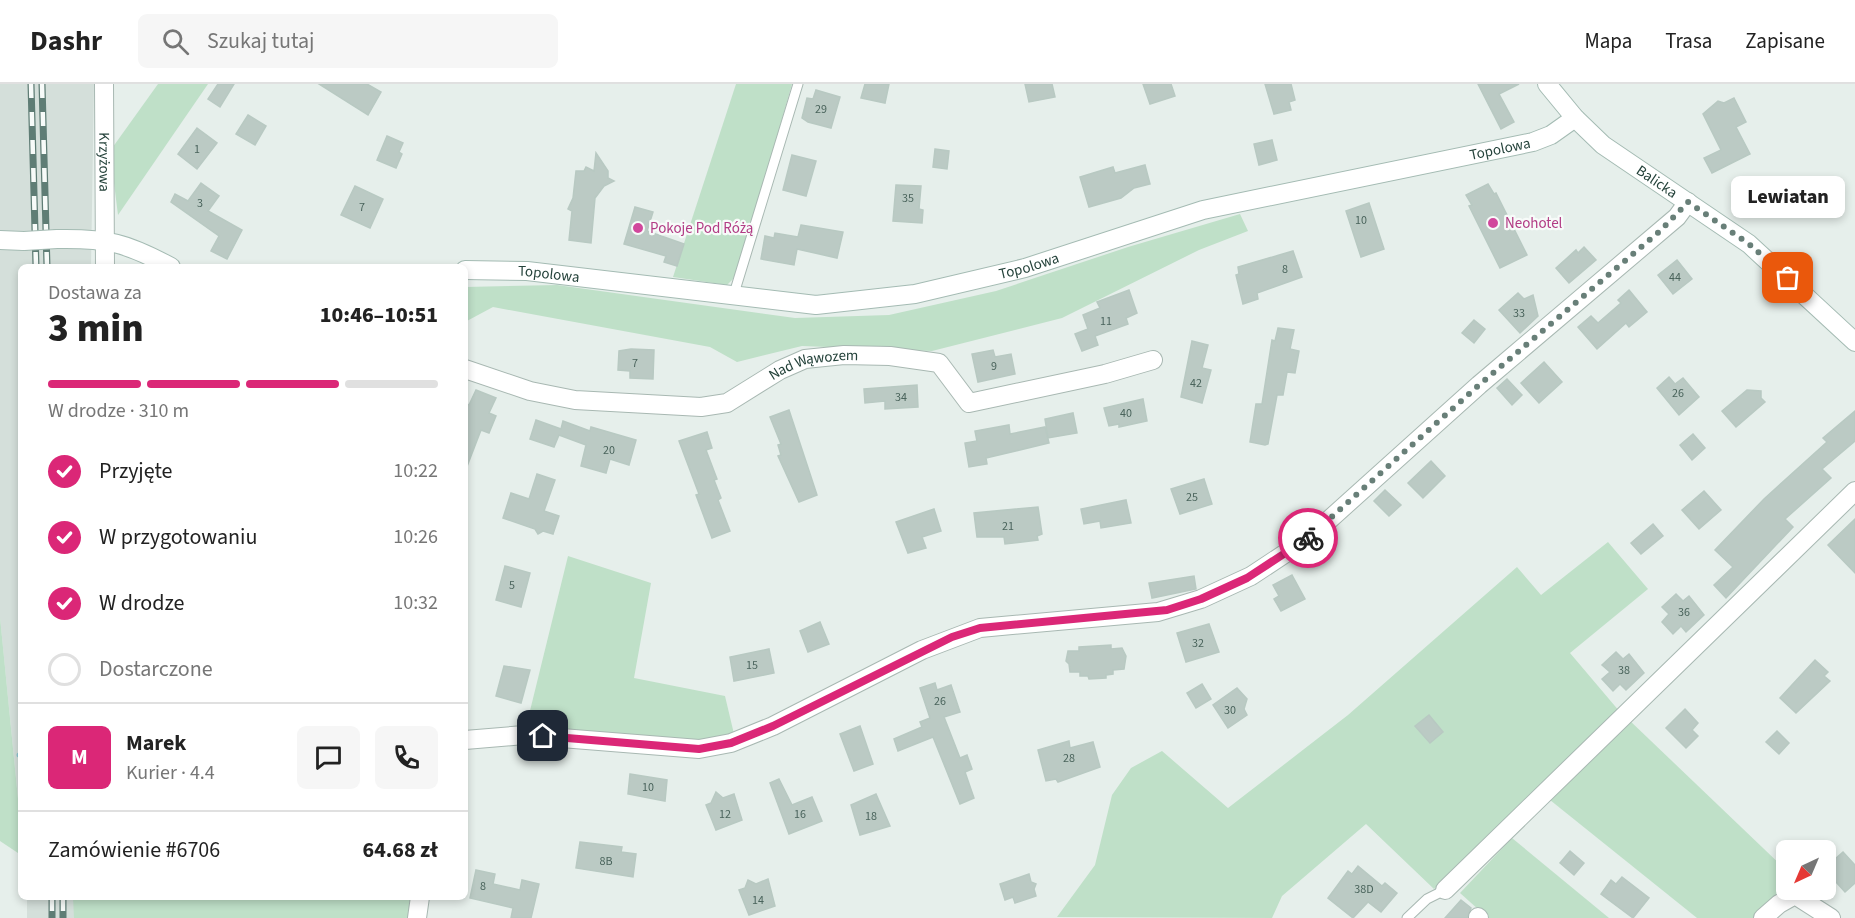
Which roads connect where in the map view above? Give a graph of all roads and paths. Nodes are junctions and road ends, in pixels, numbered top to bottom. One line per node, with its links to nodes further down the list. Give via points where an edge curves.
1 (104, 84): 7 (street, Krzyżowa)
2 (798, 84): 11 (lane)
3 (1547, 84): 4 (street, Balicka)
4 (1575, 118): 5 (street, Balicka, via 1603,145); 11 (street, Topolowa, via 1533,142 1203,210 965,284 816,305)
5 (1688, 202): 12 (street, Balicka, via 1763,256); 16 (street, via 1660,231 1479,385 1310,537 1251,576 1201,599 1158,612 971,631 922,650 773,726 731,743 699,749 524,735)
6 (0, 240): 7 (street, bridge)
7 (105, 240): 8 (street, Krzyżowa); 9 (street, via 141,251)
8 (105, 264)
9 (165, 264)
10 (468, 270): 11 (street, Topolowa, via 527,271)
11 (733, 297)
12 (1855, 342)
13 (1153, 360): 14 (street, Nad Wąwozem, via 969,402 939,363 844,354 805,359 727,403 700,407 575,400)
14 (468, 370)
15 (1855, 491): 17 (street)
16 (471, 740)
17 (1445, 890): 20 (lane, via 1427,899)
18 (420, 900): 19 (street)
19 (417, 918)
20 (1407, 918)
21 (1763, 918): 22 (street, via 1795,895)
22 (1831, 918)

